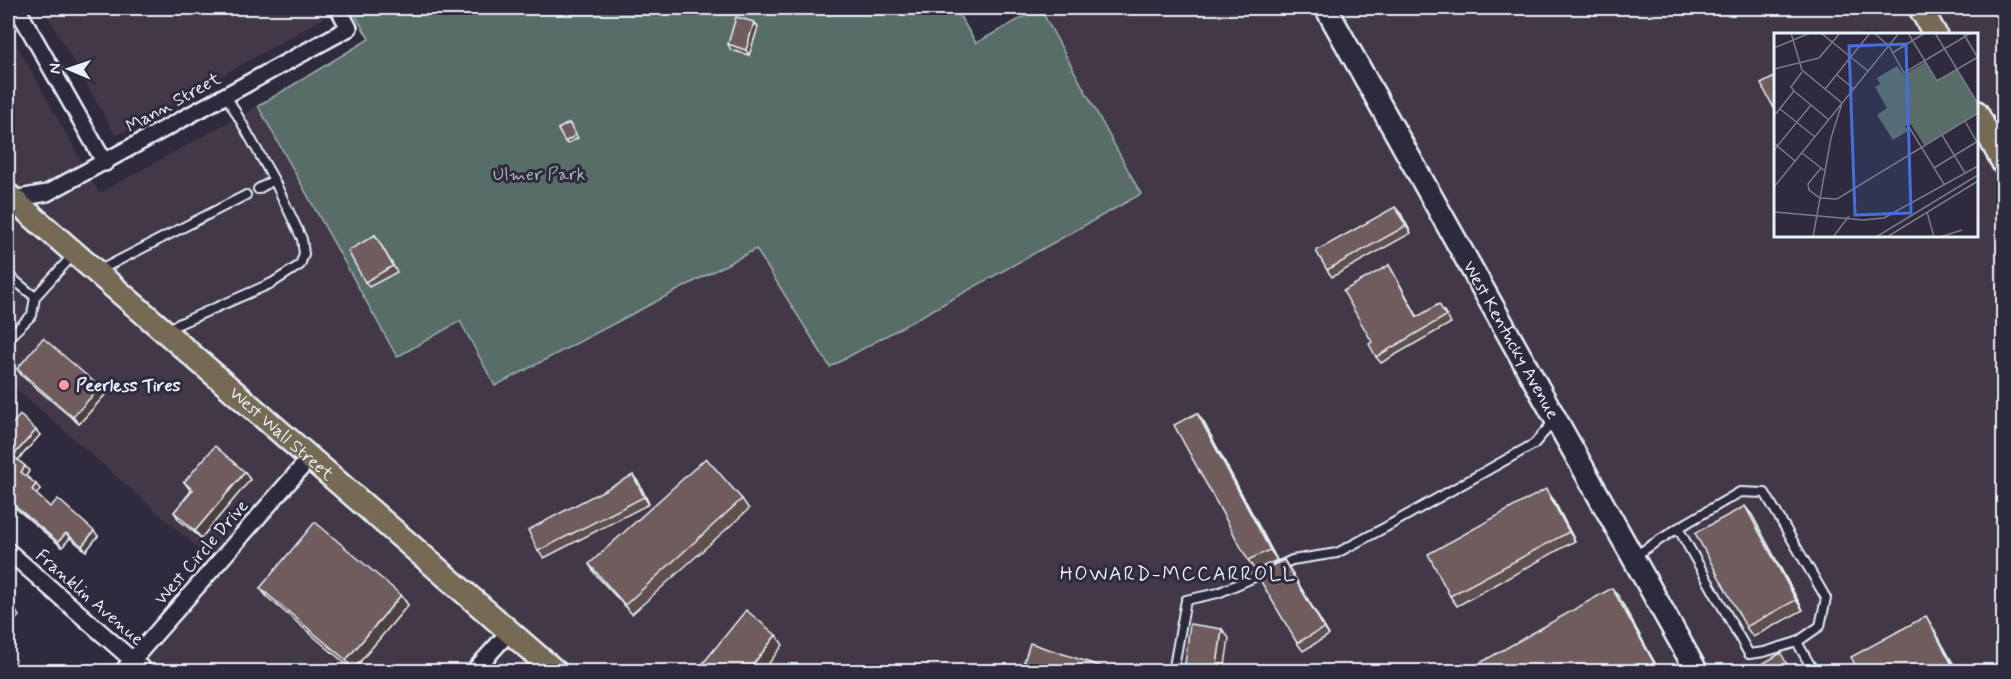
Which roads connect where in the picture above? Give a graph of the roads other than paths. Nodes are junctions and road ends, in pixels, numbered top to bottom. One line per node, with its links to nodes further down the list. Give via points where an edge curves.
1 (17, 8): 8 (street)
2 (338, 8): 6 (street, Mann Street, via 349,28)
3 (1326, 8): 20 (street, West Kentucky Avenue)
4 (1920, 8): 5 (main road)
5 (1934, 33)
6 (226, 95): 8 (street, Mann Street); 10 (lane)
7 (1978, 114): 9 (main road)
8 (105, 163): 13 (street, Mann Street, via 47,193)
9 (2004, 164)
10 (274, 180): 11 (lane); 18 (lane, via 302,239 304,254 300,265 272,283)
11 (258, 189)
12 (246, 195): 15 (lane)
13 (9, 200): 14 (main road, West Wall Street)
14 (74, 253): 15 (main road, West Wall Street); 17 (lane)
15 (96, 272): 18 (main road, West Wall Street)
16 (8, 276): 17 (lane)
17 (35, 297): 19 (lane, via 32,315)
18 (163, 331): 21 (main road, West Wall Street)
19 (8, 338)
20 (1556, 419): 24 (street, West Kentucky Avenue); 32 (lane, via 1534,444 1337,552 1292,560 1218,594 1186,600)
21 (309, 459): 25 (main road, West Wall Street); 27 (street, West Circle Drive)
22 (1678, 528): 24 (lane); 26 (lane, via 1749,654); 26 (lane, via 1740,492 1765,493 1826,598 1820,626)
23 (8, 551): 27 (street, Franklin Avenue)
24 (1633, 557): 33 (street, West Kentucky Avenue)
25 (510, 631): 30 (street); 31 (main road, West Wall Street)
26 (1797, 642): 34 (lane)
27 (132, 660): 28 (street, West Circle Drive); 29 (street, Franklin Avenue)
28 (122, 672)
29 (146, 672)
30 (473, 672)
31 (556, 672)
32 (1173, 672)
33 (1697, 672)
34 (1814, 672)

